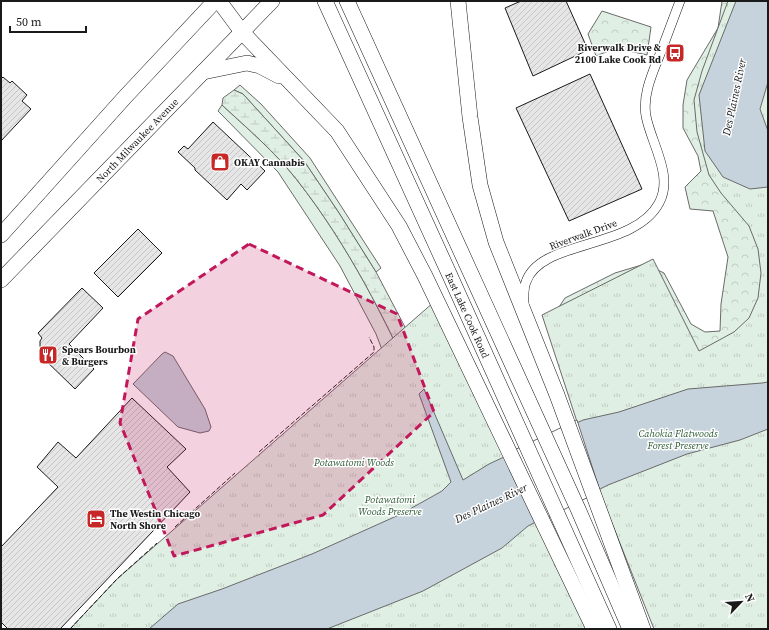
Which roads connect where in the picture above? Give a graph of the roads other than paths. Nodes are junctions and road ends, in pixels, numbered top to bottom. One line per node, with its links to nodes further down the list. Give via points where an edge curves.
1 (215, 1): 11 (main road)
2 (219, 1): 8 (main road)
3 (272, 1): 8 (main road, North Milwaukee Avenue)
4 (325, 1): 15 (main road, East Lake Cook Road)
5 (347, 1): 16 (main road, East Lake Cook Road)
6 (680, 1): 13 (street, Riverwalk Drive, via 650,80 645,104 651,135 664,172 664,194 652,214 634,227 540,262 525,282)
7 (460, 5): 13 (main road, via 470,117 480,185 496,242)
8 (242, 32): 9 (main road, North Milwaukee Avenue); 10 (main road)
9 (203, 72): 10 (main road, via 247,63 266,68); 12 (main road, North Milwaukee Avenue)
10 (290, 82): 14 (main road, via 337,131 399,226)
11 (1, 234)
12 (1, 280)
13 (524, 312): 17 (main road)
14 (594, 629)
15 (610, 629)
16 (630, 629)
17 (643, 629)

